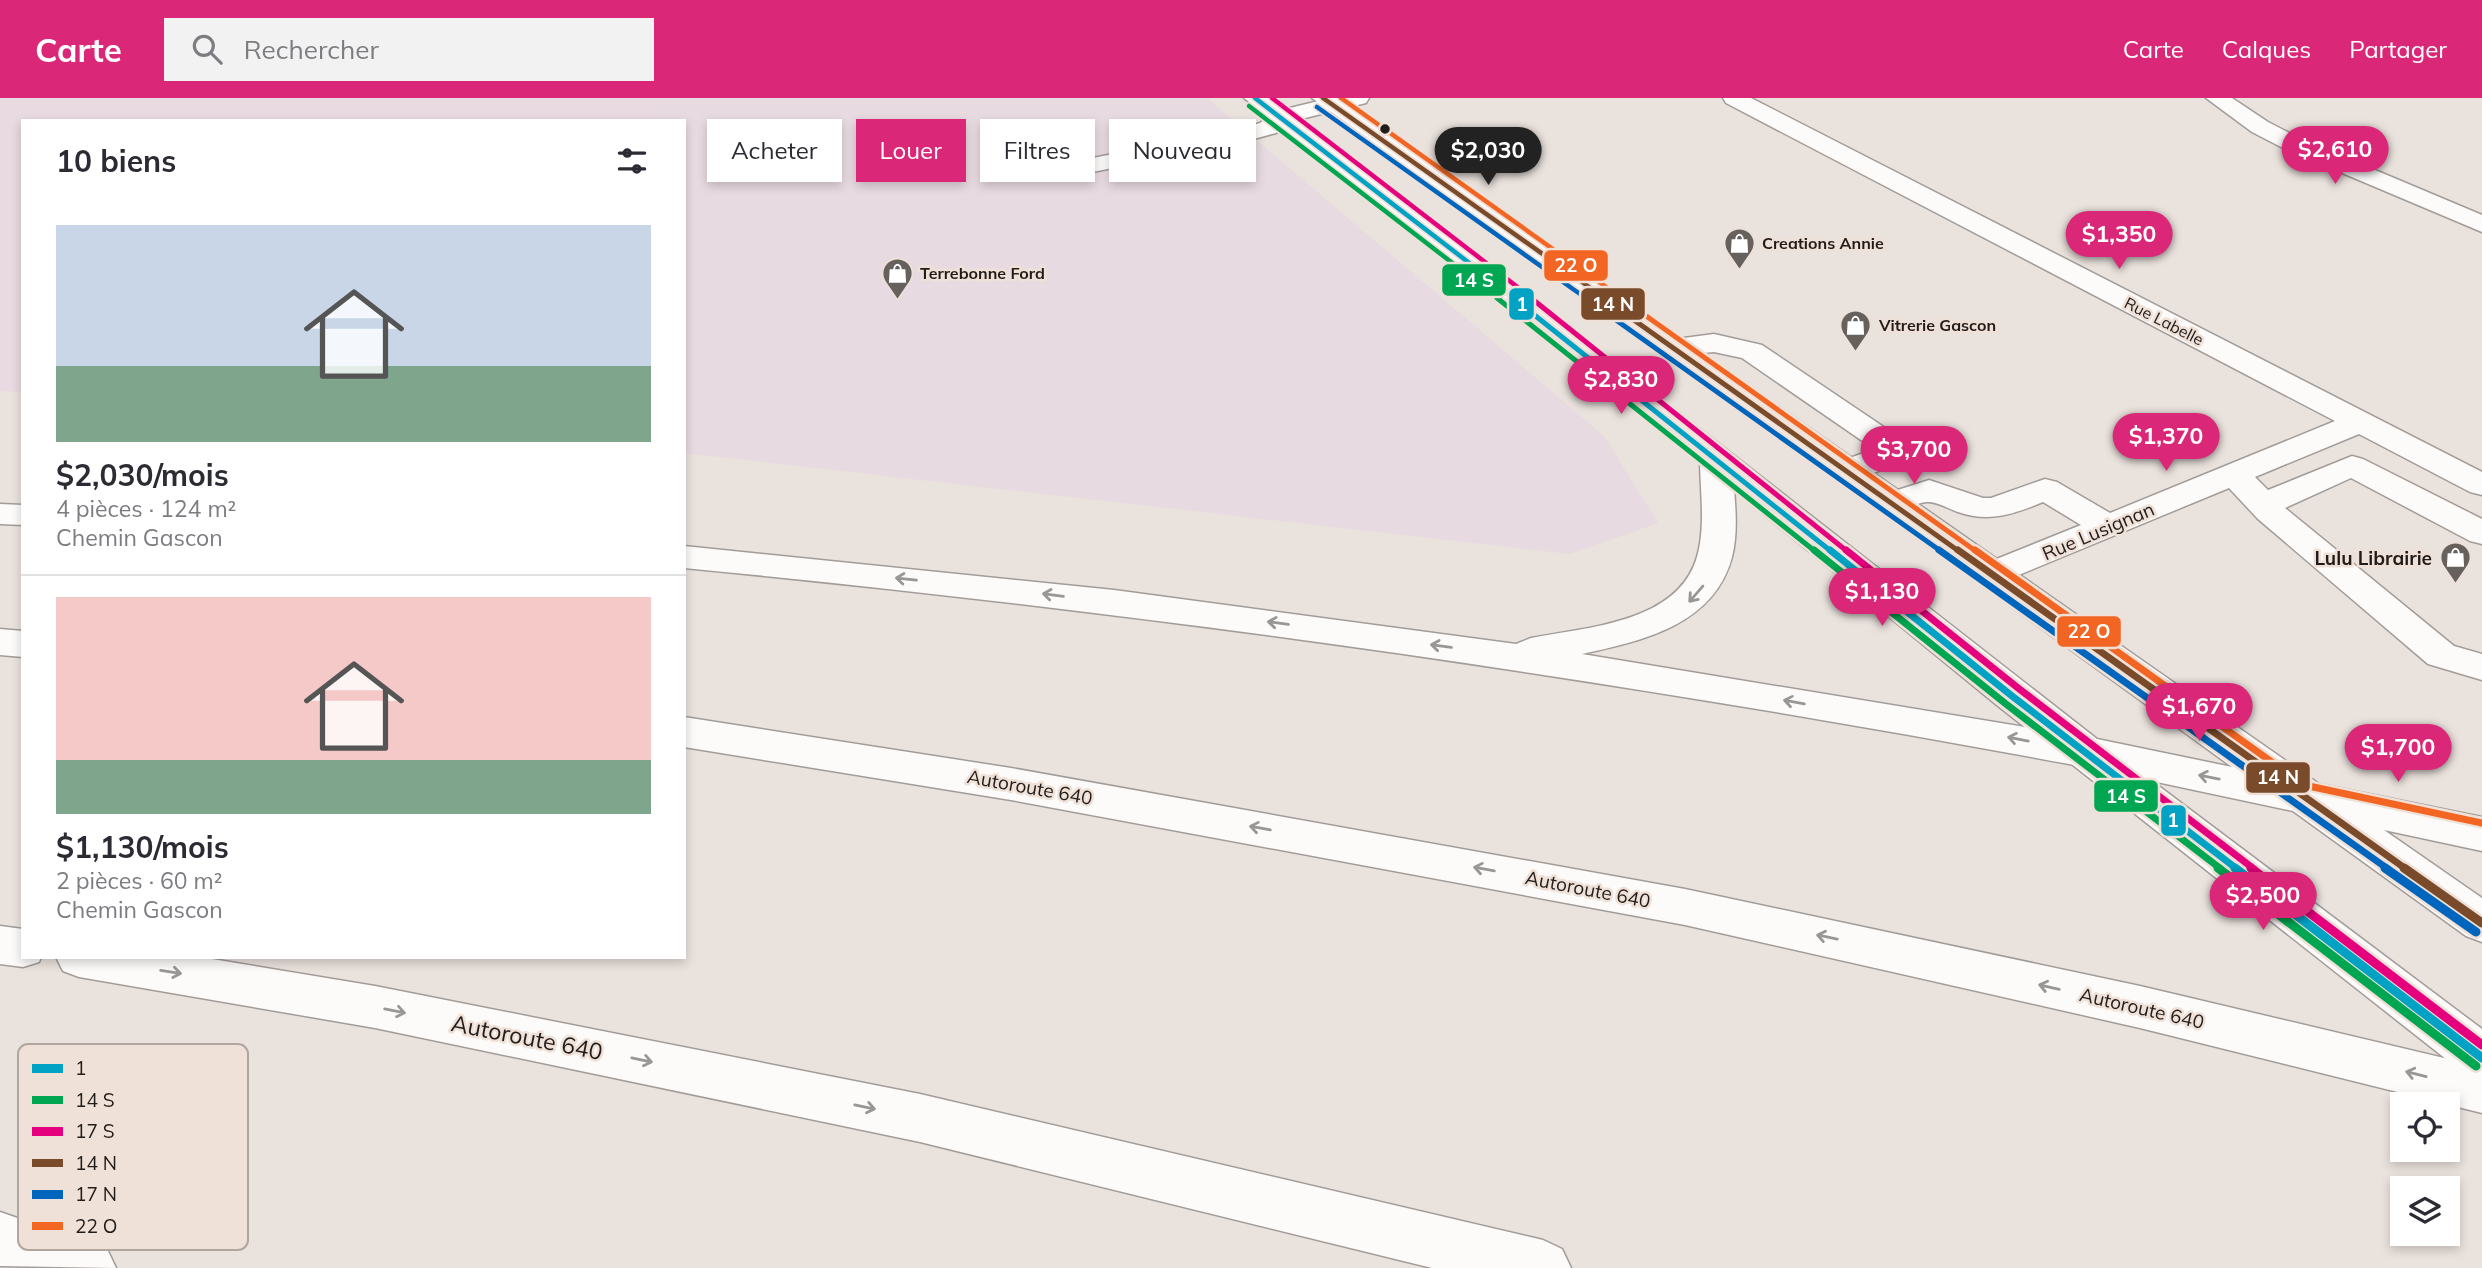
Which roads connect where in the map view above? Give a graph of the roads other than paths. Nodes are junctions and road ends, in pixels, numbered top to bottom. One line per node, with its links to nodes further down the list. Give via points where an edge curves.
1 (1255, 98): 5 (main road)
2 (1734, 98): 9 (main road, Rue Labelle)
3 (2217, 98): 7 (main road, via 2291,143)
4 (1338, 100): 5 (main road); 8 (main road)
5 (1281, 117): 6 (main road, via 1268,128 1250,133); 11 (main road)
6 (1095, 165)
7 (2482, 223)
8 (1671, 347): 13 (main road); 13 (main road, via 1714,343 1752,351 1898,451)
9 (2360, 422): 10 (main road, Rue Lusignan); 15 (main road, Rue Labelle)
10 (2310, 443): 12 (main road); 14 (main road, Rue Lusignan)
11 (1716, 459): 26 (main road, one-way to 26, via 1715,556 1708,578 1688,603 1650,623); 29 (main road)
12 (2352, 466): 17 (main road); 21 (main road)
13 (1846, 471): 16 (main road)
14 (2234, 474): 17 (main road); 20 (main road, Rue Lusignan)
15 (2482, 485)
16 (1891, 503): 20 (main road, via 1929,490 1991,508 2045,489); 23 (main road)
17 (2263, 505): 27 (main road, via 2441,655)
18 (0, 514): 19 (main road)
19 (21, 515)
20 (2109, 527): 23 (main road, Rue Lusignan)
21 (2482, 533)
22 (686, 557): 26 (main road, one-way to 22, via 1035,593)
23 (1992, 574): 30 (main road)
24 (0, 642): 25 (main road)
25 (21, 644)
26 (1509, 656): 29 (main road, one-way to 26)
27 (2482, 667)
28 (686, 732): 37 (main road, Autoroute 640, one-way to 28, via 2140,1007 1557,882 1011,784)
29 (2085, 752): 30 (main road, one-way to 29); 36 (main road)
30 (2300, 795): 31 (main road); 32 (main road)
31 (2482, 834)
32 (2482, 923)
33 (0, 945): 34 (main road)
34 (21, 948)
35 (91, 959): 42 (main road, Autoroute 640, one-way to 42, via 375,1007 920,1118)
36 (2482, 1058)
37 (2482, 1090)
38 (0, 1239): 39 (main road)
39 (18, 1245)
40 (33, 1250): 41 (main road)
41 (88, 1268)
42 (1543, 1268)

